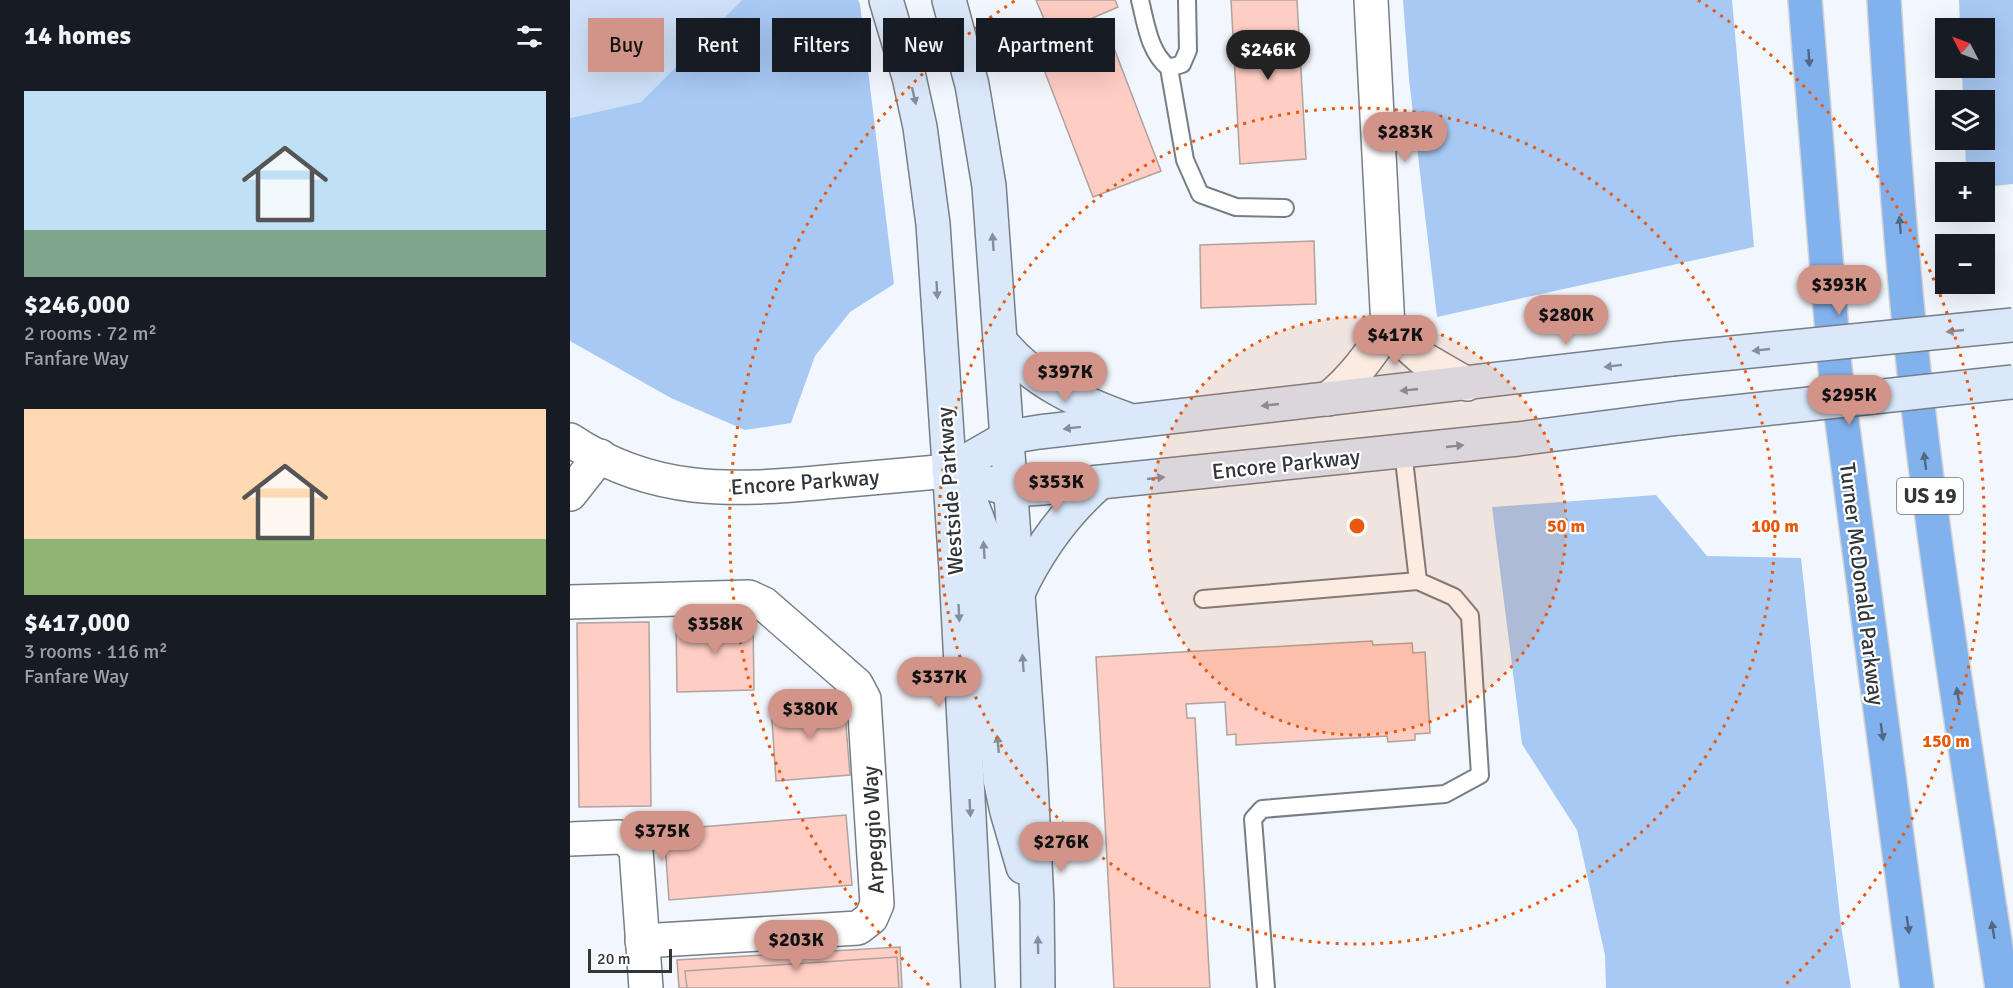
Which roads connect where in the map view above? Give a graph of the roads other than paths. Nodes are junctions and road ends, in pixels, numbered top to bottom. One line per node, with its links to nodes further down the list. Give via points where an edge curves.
1 (886, 0): 21 (main road, Westside Parkway, one-way to 21, via 909,77 928,175)
2 (949, 0): 12 (main road, one-way to 2, via 982,136)
3 (1140, 0): 8 (lane, via 1153,47 1159,60)
4 (1187, 0): 8 (lane, via 1188,50 1182,64)
5 (1371, 0): 11 (street)
6 (1805, 0): 36 (highway, Turner McDonald Parkway, one-way to 36, via 1835,368)
7 (1884, 0): 37 (highway, US 19, one-way to 7, via 1916,389)
8 (1169, 68): 9 (lane, via 1185,160 1200,194 1236,207)
9 (1286, 208)
10 (2013, 325): 14 (main road, one-way to 14, bridge)
11 (1388, 328): 14 (street, via 1422,358); 15 (street, via 1361,368)
12 (1001, 342): 16 (main road, via 1013,357 1055,389); 17 (main road)
13 (2013, 382): 19 (main road, Encore Parkway, one-way to 13, bridge)
14 (1467, 384): 15 (main road, one-way to 15)
15 (1328, 399): 16 (main road, one-way to 16)
16 (1130, 421): 17 (main road, one-way to 17)
17 (1008, 437): 21 (main road); 23 (main road)
18 (570, 440): 20 (street, Encore Parkway)
19 (1403, 451): 22 (main road, Encore Parkway, one-way to 19); 25 (lane)
20 (600, 456): 21 (street, Encore Parkway, via 647,477 705,488 751,489); 24 (street)
21 (949, 471): 23 (main road, Encore Parkway); 30 (main road, one-way to 21, via 1015,845 1000,779 983,534 969,497); 33 (main road, Westside Parkway, one-way to 33)
22 (1098, 484): 23 (main road, Encore Parkway); 26 (main road, via 1045,542)
23 (1011, 490): 26 (main road)
24 (570, 494)
25 (1418, 581): 27 (lane); 35 (lane, via 1454,597 1470,616 1480,775 1445,794 1262,809 1253,819)
26 (1018, 594): 30 (main road, one-way to 26)
27 (1203, 599)
28 (570, 602): 31 (street, Arpeggio Way, via 749,597 764,604 856,684 864,699 877,904 871,918 858,928)
29 (570, 839): 31 (street, via 620,837 633,844)
30 (1037, 902): 34 (main road, one-way to 30)
31 (642, 941): 32 (street)
32 (646, 988)
33 (978, 988)
34 (1038, 988)
35 (1266, 988)
36 (1917, 988)
37 (2002, 988)

